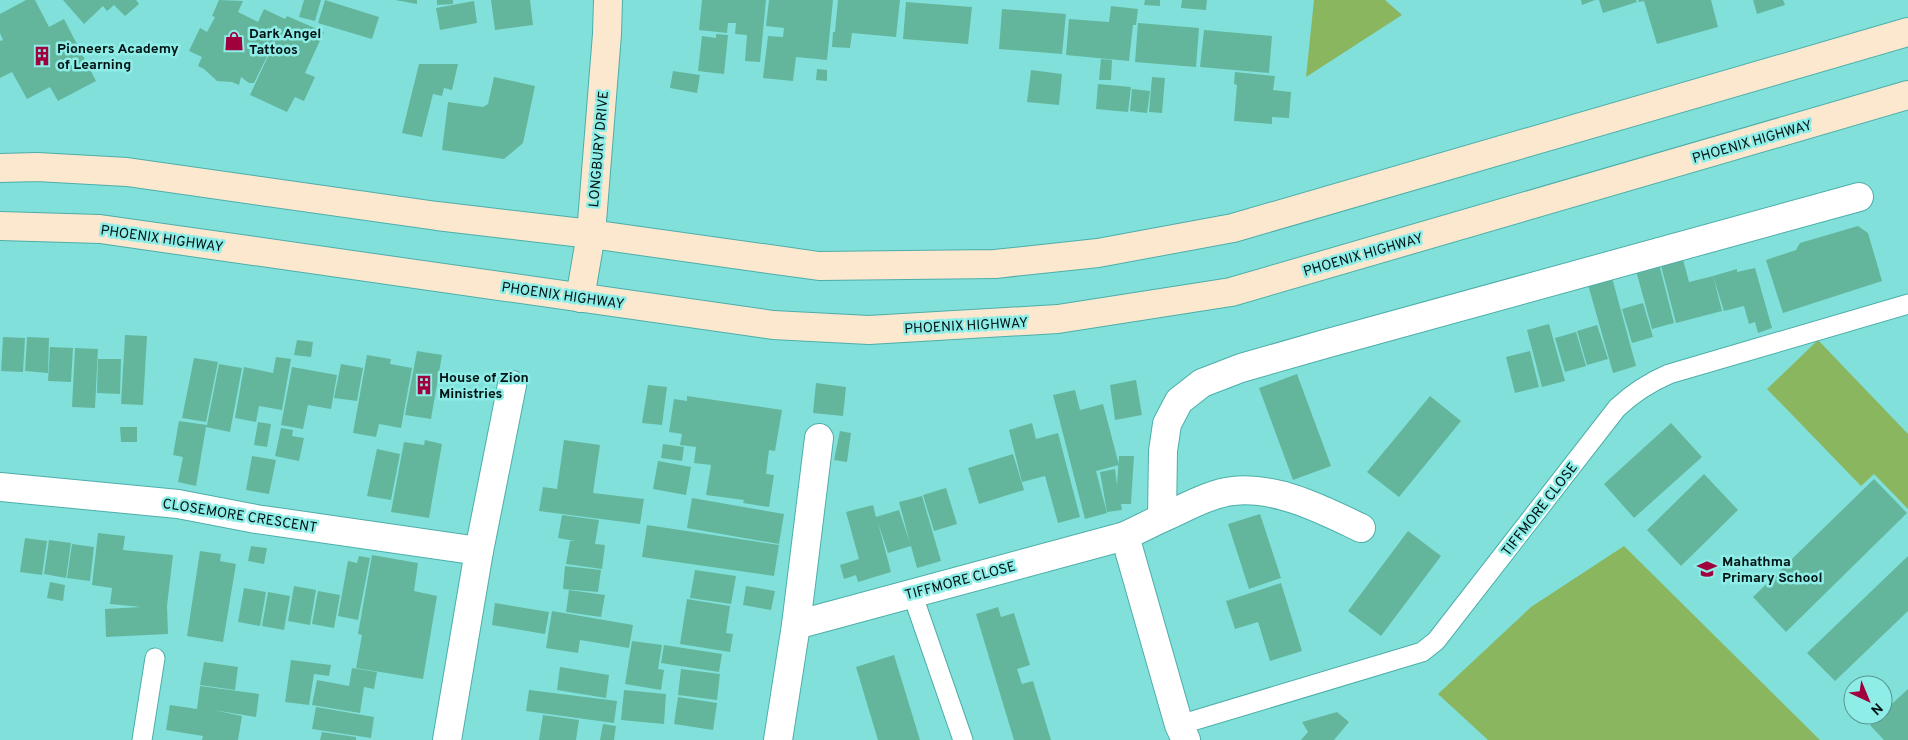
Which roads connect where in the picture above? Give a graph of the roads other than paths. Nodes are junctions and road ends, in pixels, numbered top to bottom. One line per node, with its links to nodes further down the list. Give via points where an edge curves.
1 (608, 0): 7 (main road, LONGBURY DRIVE)
2 (1908, 32): 7 (main road, via 1233,228 1098,253 995,264 818,266)
3 (1908, 95): 8 (main road, PHOENIX HIGHWAY, via 1231,292 1058,319 869,330 782,326)
4 (0, 168): 7 (main road, via 128,172 437,216)
5 (1859, 197): 13 (street, via 1240,368 1202,383 1180,401 1167,424 1163,451)
6 (0, 226): 8 (main road, PHOENIX HIGHWAY, via 100,229)
7 (592, 234): 8 (main road, LONGBURY DRIVE)
8 (580, 298)
9 (1908, 304): 20 (lane, TIFFMORE CLOSE, via 1649,382 1617,408 1436,641 1422,652)
10 (512, 385): 16 (street)
11 (819, 438): 18 (street)
12 (0, 487): 16 (street, CLOSEMORE CRESCENT, via 178,504 256,519)
13 (1162, 518): 14 (street, TIFFMORE CLOSE, via 1233,491 1260,492 1314,506); 15 (street, TIFFMORE CLOSE)
14 (1361, 528)
15 (1125, 536): 17 (street, TIFFMORE CLOSE); 20 (street, TIFFMORE CLOSE)
16 (479, 551): 22 (street)
17 (912, 593): 18 (street, TIFFMORE CLOSE); 24 (lane)
18 (796, 625): 23 (street)
19 (155, 658): 21 (lane)
20 (1183, 732)
21 (142, 740)
22 (446, 740)
23 (778, 740)
24 (963, 740)

